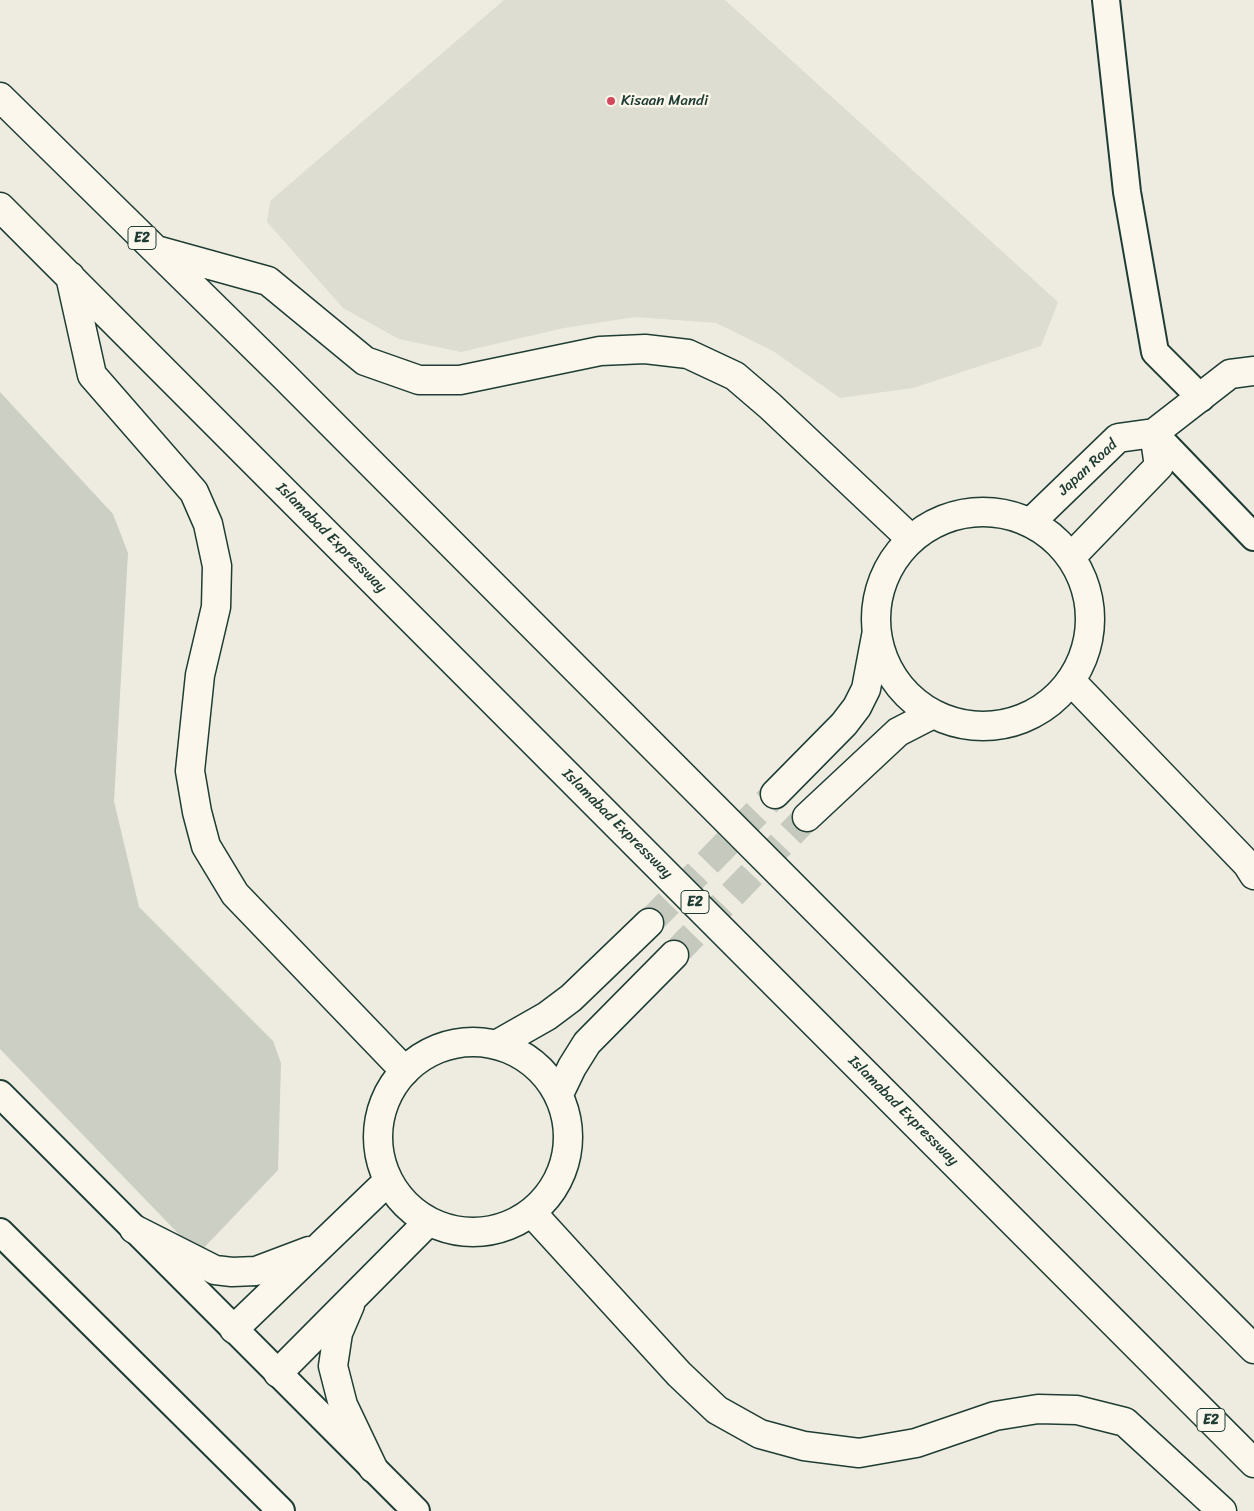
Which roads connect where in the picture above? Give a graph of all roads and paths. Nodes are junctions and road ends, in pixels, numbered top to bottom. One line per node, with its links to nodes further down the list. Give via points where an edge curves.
1 (1106, 0): 7 (street, via 1127,192 1155,352)
2 (0, 97): 4 (main road, E2)
3 (0, 207): 5 (main road, Islamabad Expressway / E2)
4 (154, 250): 11 (main road, via 268,280 365,361 419,380 460,380 600,351 645,349 688,354 735,376); 33 (main road, E2, via 285,377)
5 (70, 276): 22 (main road, via 92,375 194,492 208,524 218,566 216,607 200,675 190,771 206,846 235,894); 35 (main road, Islamabad Expressway / E2)
6 (1254, 370): 7 (main road, Japan Road, via 1230,374)
7 (1201, 398): 8 (main road, Japan Road)
8 (1154, 433): 9 (main road, Japan Road, via 1118,438); 10 (street); 12 (main road, via 1159,466)
9 (1031, 522): 11 (main road, via 1001,512 968,512 938,522); 12 (main road)
10 (1254, 537)
11 (911, 539): 13 (main road, via 893,559 882,582 876,608)
12 (1074, 554): 14 (main road, via 1088,593 1091,624 1085,654)
13 (876, 634): 15 (main road, via 883,658 895,680 912,699); 16 (main road, via 866,689 857,707)
14 (1071, 681): 15 (main road, via 1050,703 1023,718 993,726 962,724); 18 (main road)
15 (933, 714): 17 (main road, via 898,732)
16 (775, 794)
17 (808, 817)
18 (1254, 875)
19 (649, 924): 21 (main road, via 571,998 547,1016)
20 (674, 954): 24 (main road, via 587,1042)
21 (496, 1045): 22 (main road, via 472,1042 447,1045 424,1055); 24 (main road, via 533,1062)
22 (405, 1071): 25 (main road, via 390,1090 380,1112 377,1135 380,1159)
23 (0, 1094): 28 (street)
24 (559, 1094): 26 (main road, via 568,1129 566,1158 552,1191)
25 (388, 1181): 27 (main road, via 398,1198); 30 (main road)
26 (532, 1213): 27 (main road, via 508,1226 481,1233 454,1231); 39 (main road, via 680,1374 718,1410 760,1434 804,1446 859,1453 916,1442 995,1416 1038,1409 1077,1410 1125,1422)
27 (428, 1222): 31 (main road)
28 (134, 1229): 30 (main road, via 215,1270 232,1272 256,1270); 32 (street)
29 (0, 1232): 37 (street)
30 (318, 1248): 32 (main road)
31 (354, 1296): 34 (main road); 36 (main road, via 338,1333 333,1366 343,1405)
32 (234, 1330): 34 (street)
33 (1254, 1349)
34 (278, 1373): 36 (street)
35 (1254, 1464)
36 (374, 1468): 38 (street)
37 (281, 1511)
38 (416, 1511)
39 (1222, 1511)

